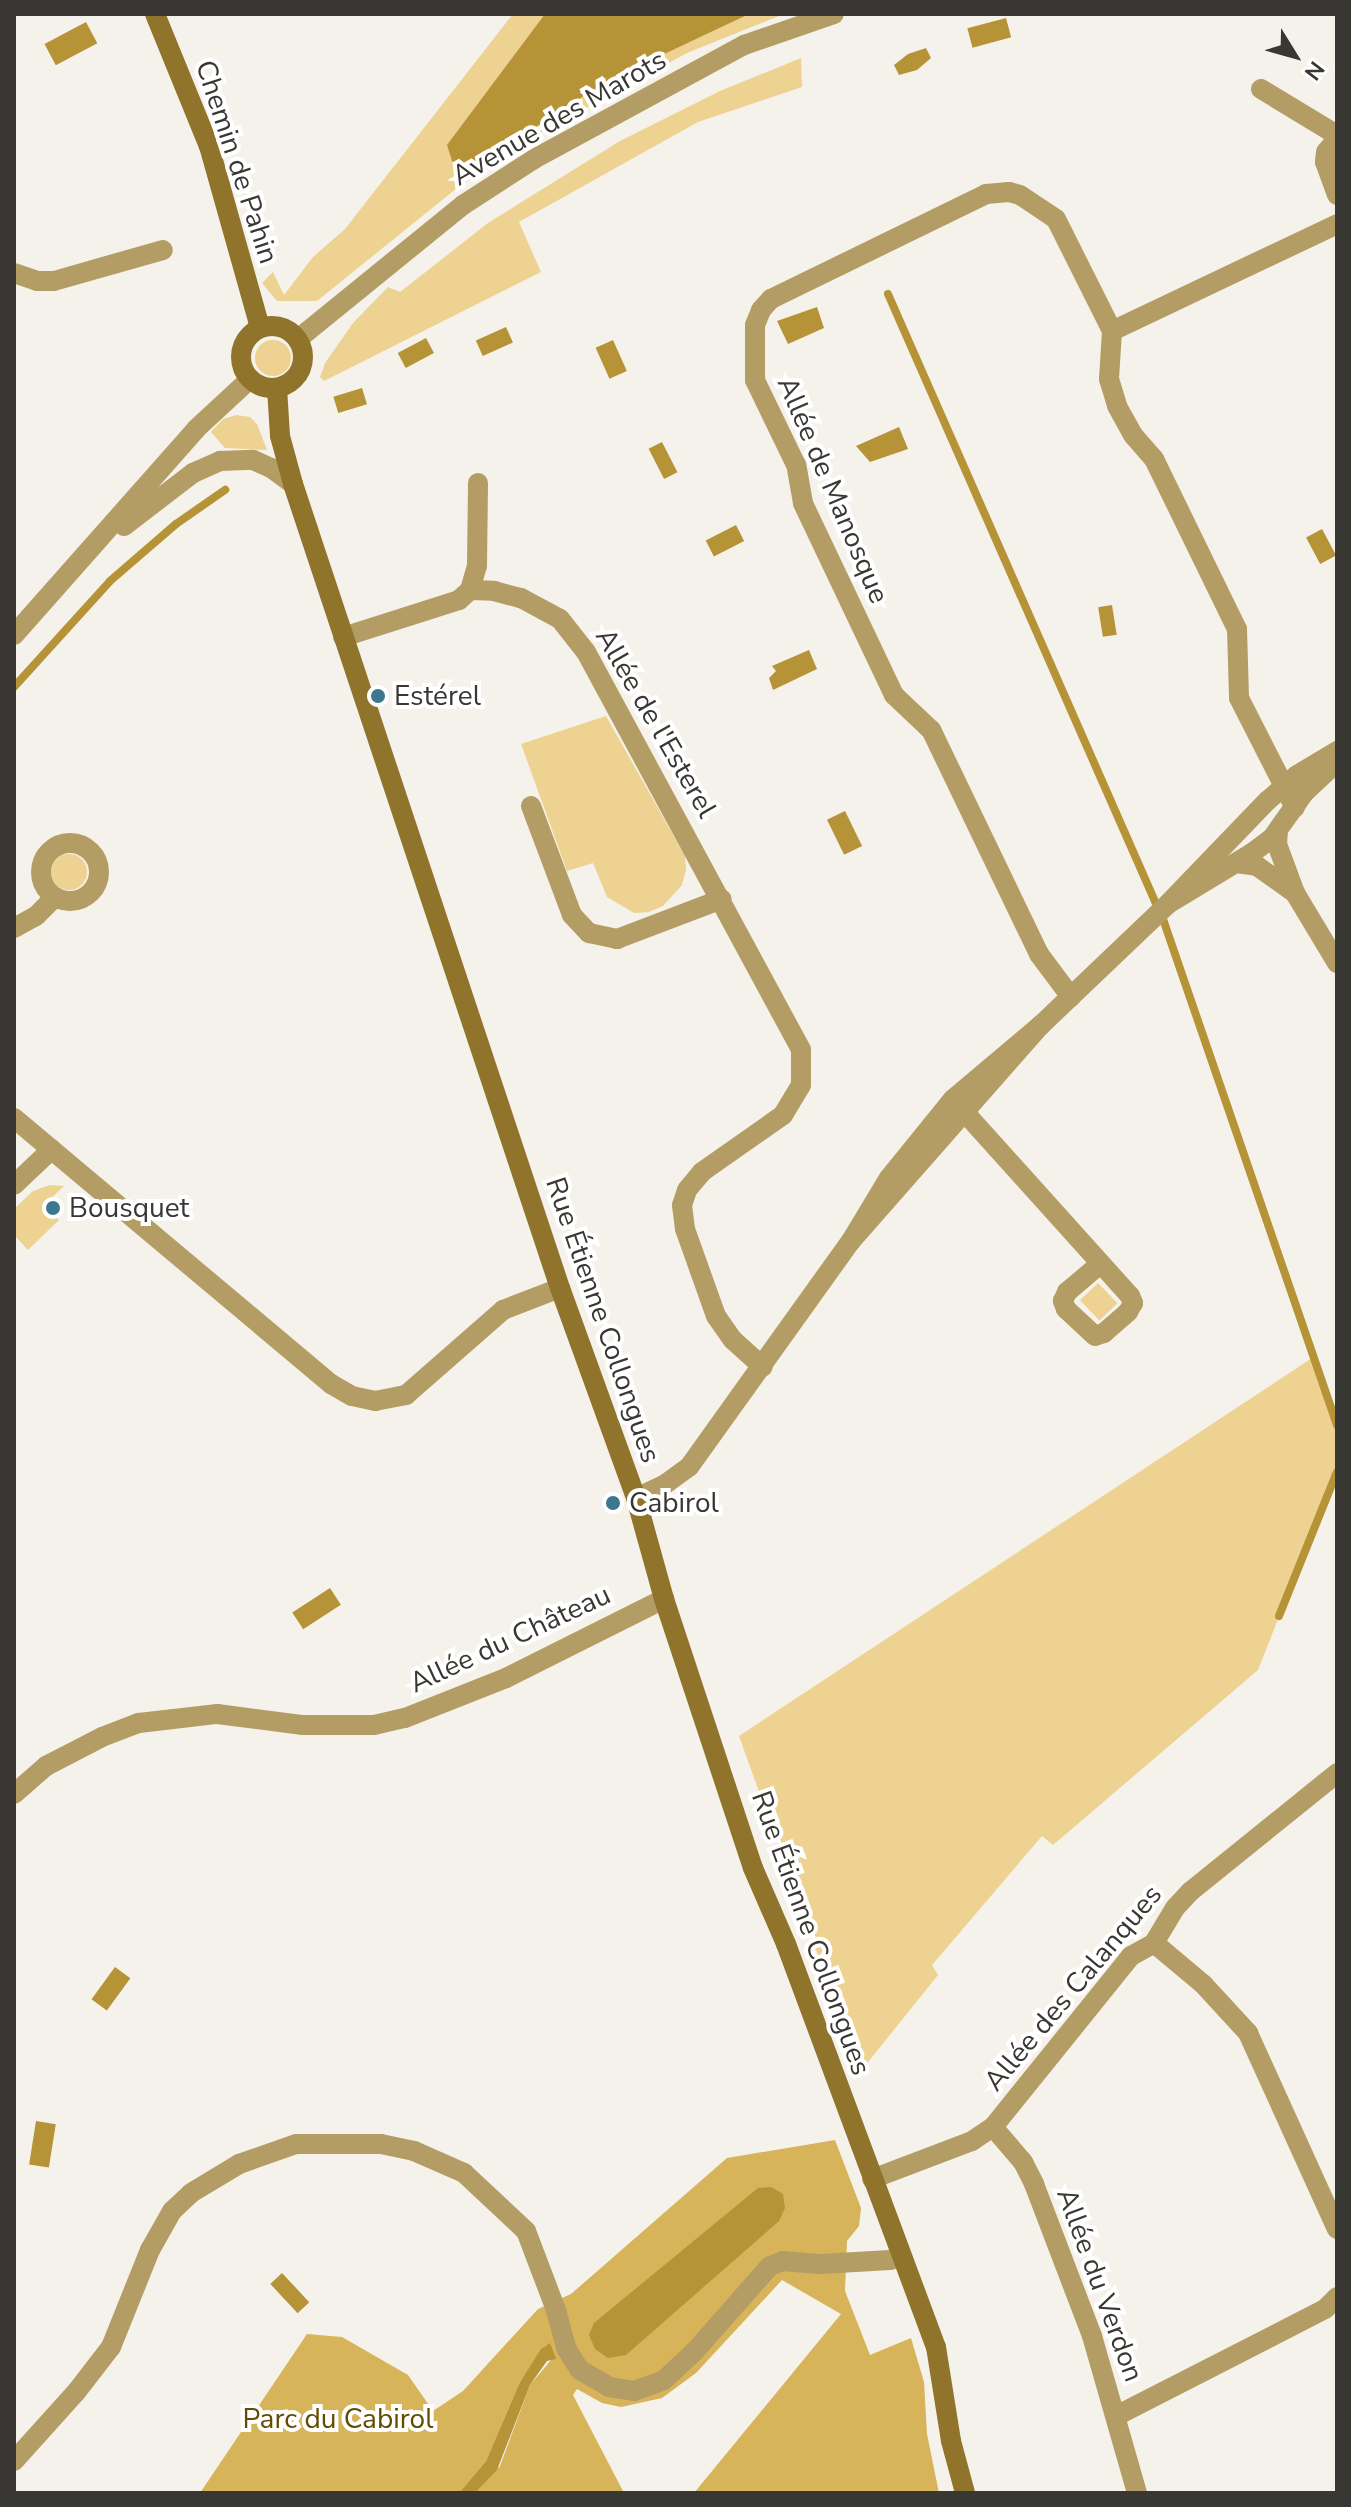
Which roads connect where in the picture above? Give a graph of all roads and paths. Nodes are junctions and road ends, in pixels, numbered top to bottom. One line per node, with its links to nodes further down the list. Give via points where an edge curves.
1 (155, 14): 9 (main road, Chemin de Pahin, via 209,146)
2 (834, 14): 11 (street, Avenue des Marots, via 744,45 534,159 451,214)
3 (1261, 89): 4 (street)
4 (1337, 137): 5 (street, via 1325,162)
5 (1337, 196): 6 (street)
6 (1337, 222): 10 (street)
7 (163, 250): 8 (street, via 54,281)
8 (14, 273)
9 (260, 328): 11 (main road, via 281,327); 12 (main road, via 241,351)
10 (1112, 331): 22 (street, via 1109,379 1117,406 1154,459 1237,629 1239,698); 34 (street, Allée de Manosque, via 1056,219 1020,195 997,191 776,295 761,310 754,331 755,380 796,465 803,503 887,682 931,730 1039,954)
11 (298, 339): 13 (main road, via 301,369 292,382)
12 (250, 379): 13 (main road); 16 (street, via 196,429)
13 (277, 388): 15 (main road, Rue Étienne Collongues, via 280,436)
14 (478, 483): 17 (street, via 477,566)
15 (293, 484): 16 (street, via 253,460 220,461 166,492); 19 (main road, Rue Étienne Collongues)
16 (80, 561): 18 (street)
17 (470, 590): 19 (street, via 459,600); 30 (street, Allée de l'Esterel, via 521,598 568,627)
18 (14, 635)
19 (343, 637): 40 (main road, Rue Étienne Collongues)
20 (1337, 751): 22 (street)
21 (1337, 762): 24 (street)
22 (1283, 786): 24 (street); 25 (street)
23 (531, 806): 30 (street, via 572,915 589,933 617,939)
24 (1295, 808): 26 (street)
25 (1254, 815): 27 (street); 31 (street)
26 (1278, 831): 27 (street); 28 (street, via 1277,844)
27 (1244, 858): 28 (street); 31 (street)
28 (1295, 893): 33 (street)
29 (55, 897): 32 (street)
30 (722, 899): 41 (street, Allée de l'Esterel, via 797,1036 803,1078 783,1115 691,1183 682,1220 716,1316)
31 (1168, 904): 34 (street)
32 (14, 928)
33 (1337, 963)
34 (1071, 997): 35 (street)
35 (960, 1107): 39 (street); 41 (street, via 851,1241)
36 (14, 1118): 37 (street)
37 (52, 1149): 38 (street); 40 (street, via 331,1384 362,1399 385,1401 415,1390 503,1310)
38 (14, 1185)
39 (1099, 1265)
40 (560, 1288): 42 (main road, Rue Étienne Collongues)
41 (763, 1367): 42 (street, via 689,1467)
42 (636, 1498): 43 (main road, Rue Étienne Collongues)
43 (664, 1599): 45 (street, Allée du Château, via 506,1678 405,1718 374,1725 303,1725 217,1714 139,1723 46,1766); 48 (main road, Rue Étienne Collongues, via 753,1868)
44 (1337, 1773): 46 (street, Allée des Calanques, via 1191,1891)
45 (14, 1794)
46 (1154, 1943): 47 (street, Allée des Calanques, via 1131,1956); 49 (street, via 1203,1984 1248,2033)
47 (993, 2127): 48 (street, Allée des Calanques, via 972,2141); 52 (street, Allée du Verdon, via 1034,2184 1092,2336)
48 (872, 2179): 50 (main road, Rue Étienne Collongues)
49 (1337, 2229)
50 (901, 2256): 53 (street, via 770,2266 664,2380 634,2391 609,2387 580,2370 566,2348 526,2231 464,2173 414,2151 381,2144 296,2144 239,2164 172,2211 150,2250 111,2347); 54 (main road, Rue Étienne Collongues, via 936,2347)
51 (1337, 2297): 52 (street, Allée du Verdon, via 1325,2309)
52 (1116, 2416): 55 (street)
53 (14, 2461)
54 (965, 2493)
55 (1137, 2493)

